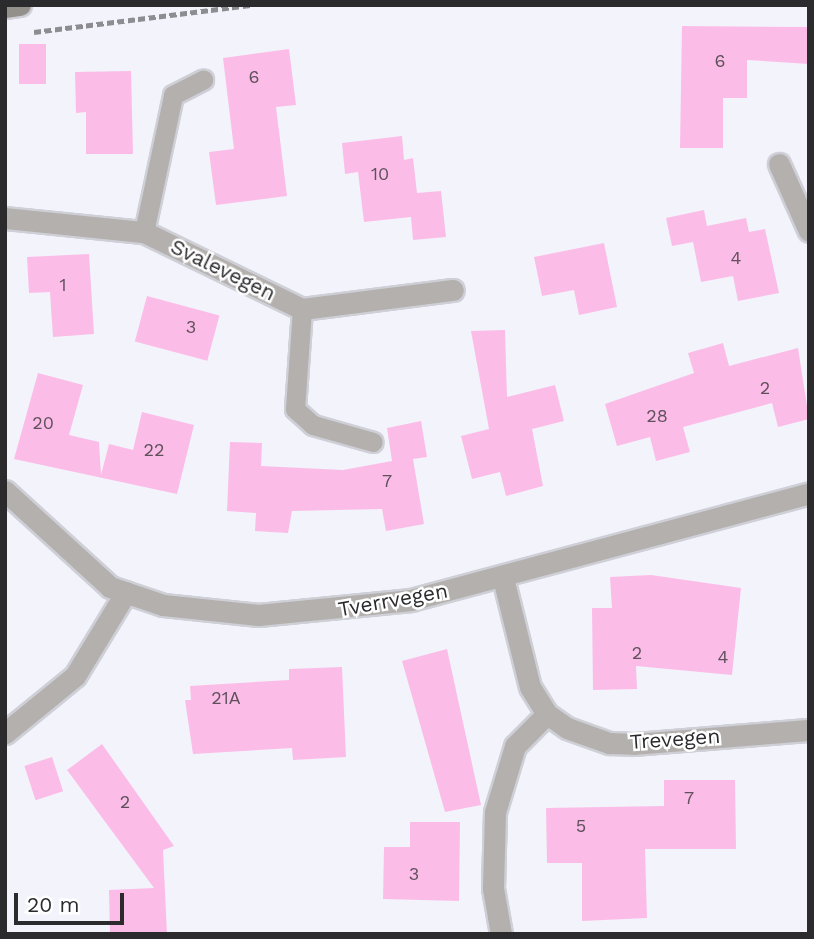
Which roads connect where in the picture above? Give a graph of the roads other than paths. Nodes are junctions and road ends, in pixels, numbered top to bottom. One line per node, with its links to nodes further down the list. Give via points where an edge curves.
1 (20, 5): 2 (street)
2 (5, 7)
3 (203, 80): 7 (lane, Svalevegen, via 173,95)
4 (779, 164): 6 (street)
5 (5, 219): 7 (street, Svalevegen)
6 (809, 231)
7 (144, 232): 9 (street, Svalevegen)
8 (453, 290): 9 (street, Svalevegen)
9 (302, 309): 10 (lane, Svalevegen, via 295,409 313,425)
10 (373, 442)
11 (5, 491): 14 (street, Tverrvegen, via 110,587)
12 (809, 493): 13 (street, Tverrvegen)
13 (503, 578): 14 (street, Tverrvegen, via 411,600 258,615 163,605); 15 (street, via 521,661)
14 (126, 592): 17 (street, via 75,676)
15 (547, 715): 16 (street, Trevegen, via 609,743); 18 (street, via 514,746 495,812 493,877)
16 (809, 730)
17 (5, 733)
18 (501, 934)

